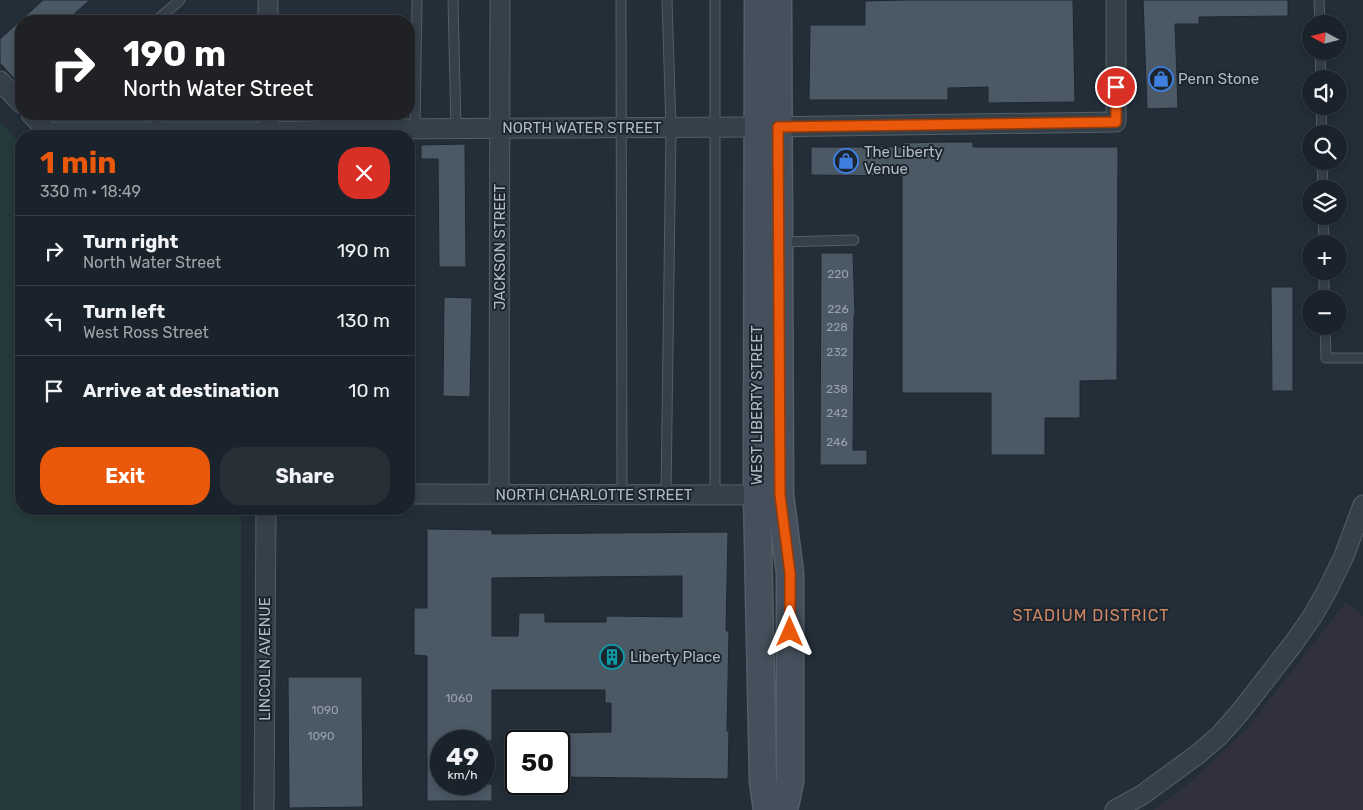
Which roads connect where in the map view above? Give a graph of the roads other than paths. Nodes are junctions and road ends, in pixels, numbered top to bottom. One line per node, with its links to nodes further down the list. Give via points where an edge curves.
1 (180, 0): 13 (lane)
2 (268, 0): 14 (street)
3 (417, 0): 27 (lane)
4 (453, 0): 22 (lane)
5 (500, 0): 23 (street, JACKSON STREET)
6 (621, 0): 24 (lane)
7 (667, 0): 25 (lane)
8 (715, 0): 26 (lane)
9 (758, 0): 21 (main road, WEST LIBERTY STREET)
10 (778, 0): 21 (main road, WEST LIBERTY STREET)
11 (1116, 0): 21 (street, NORTH WATER STREET, via 1116,122)
12 (1319, 0): 15 (lane)
13 (163, 15)
14 (268, 15)
15 (1320, 15)
16 (0, 81): 17 (street)
17 (15, 97)
18 (43, 121): 19 (street, NORTH WATER STREET)
19 (157, 123): 20 (street, NORTH WATER STREET)
20 (269, 127): 28 (street, NORTH WATER STREET)
21 (768, 127): 26 (street, NORTH WATER STREET); 31 (main road, WEST LIBERTY STREET); 39 (main road, WEST LIBERTY STREET)
22 (456, 128): 23 (street, NORTH WATER STREET); 27 (street, NORTH WATER STREET)
23 (501, 128): 24 (street, NORTH WATER STREET); 35 (street, JACKSON STREET)
24 (621, 128): 25 (street, NORTH WATER STREET); 36 (lane)
25 (671, 128): 26 (street, NORTH WATER STREET); 37 (lane)
26 (714, 128): 38 (lane)
27 (415, 129): 29 (street, NORTH WATER STREET)
28 (336, 130)
29 (404, 130)
30 (854, 240): 31 (lane)
31 (778, 242): 39 (main road, WEST LIBERTY STREET)
32 (1325, 335): 33 (lane, via 1326,358)
33 (1363, 358)
34 (415, 494): 35 (street, NORTH CHARLOTTE STREET)
35 (499, 494): 36 (street, NORTH CHARLOTTE STREET)
36 (622, 495): 37 (street, NORTH CHARLOTTE STREET)
37 (666, 495): 38 (street, NORTH CHARLOTTE STREET)
38 (715, 495): 39 (street, NORTH CHARLOTTE STREET)
39 (769, 495): 43 (main road, WEST LIBERTY STREET, via 763,781); 44 (main road, WEST LIBERTY STREET, via 790,573 790,782)
40 (1363, 504): 45 (street, via 1344,556 1312,617 1241,711 1198,754 1142,795)
41 (266, 515): 42 (street, LINCOLN AVENUE)
42 (264, 810)
43 (767, 810)
44 (784, 810)
45 (1114, 810)

